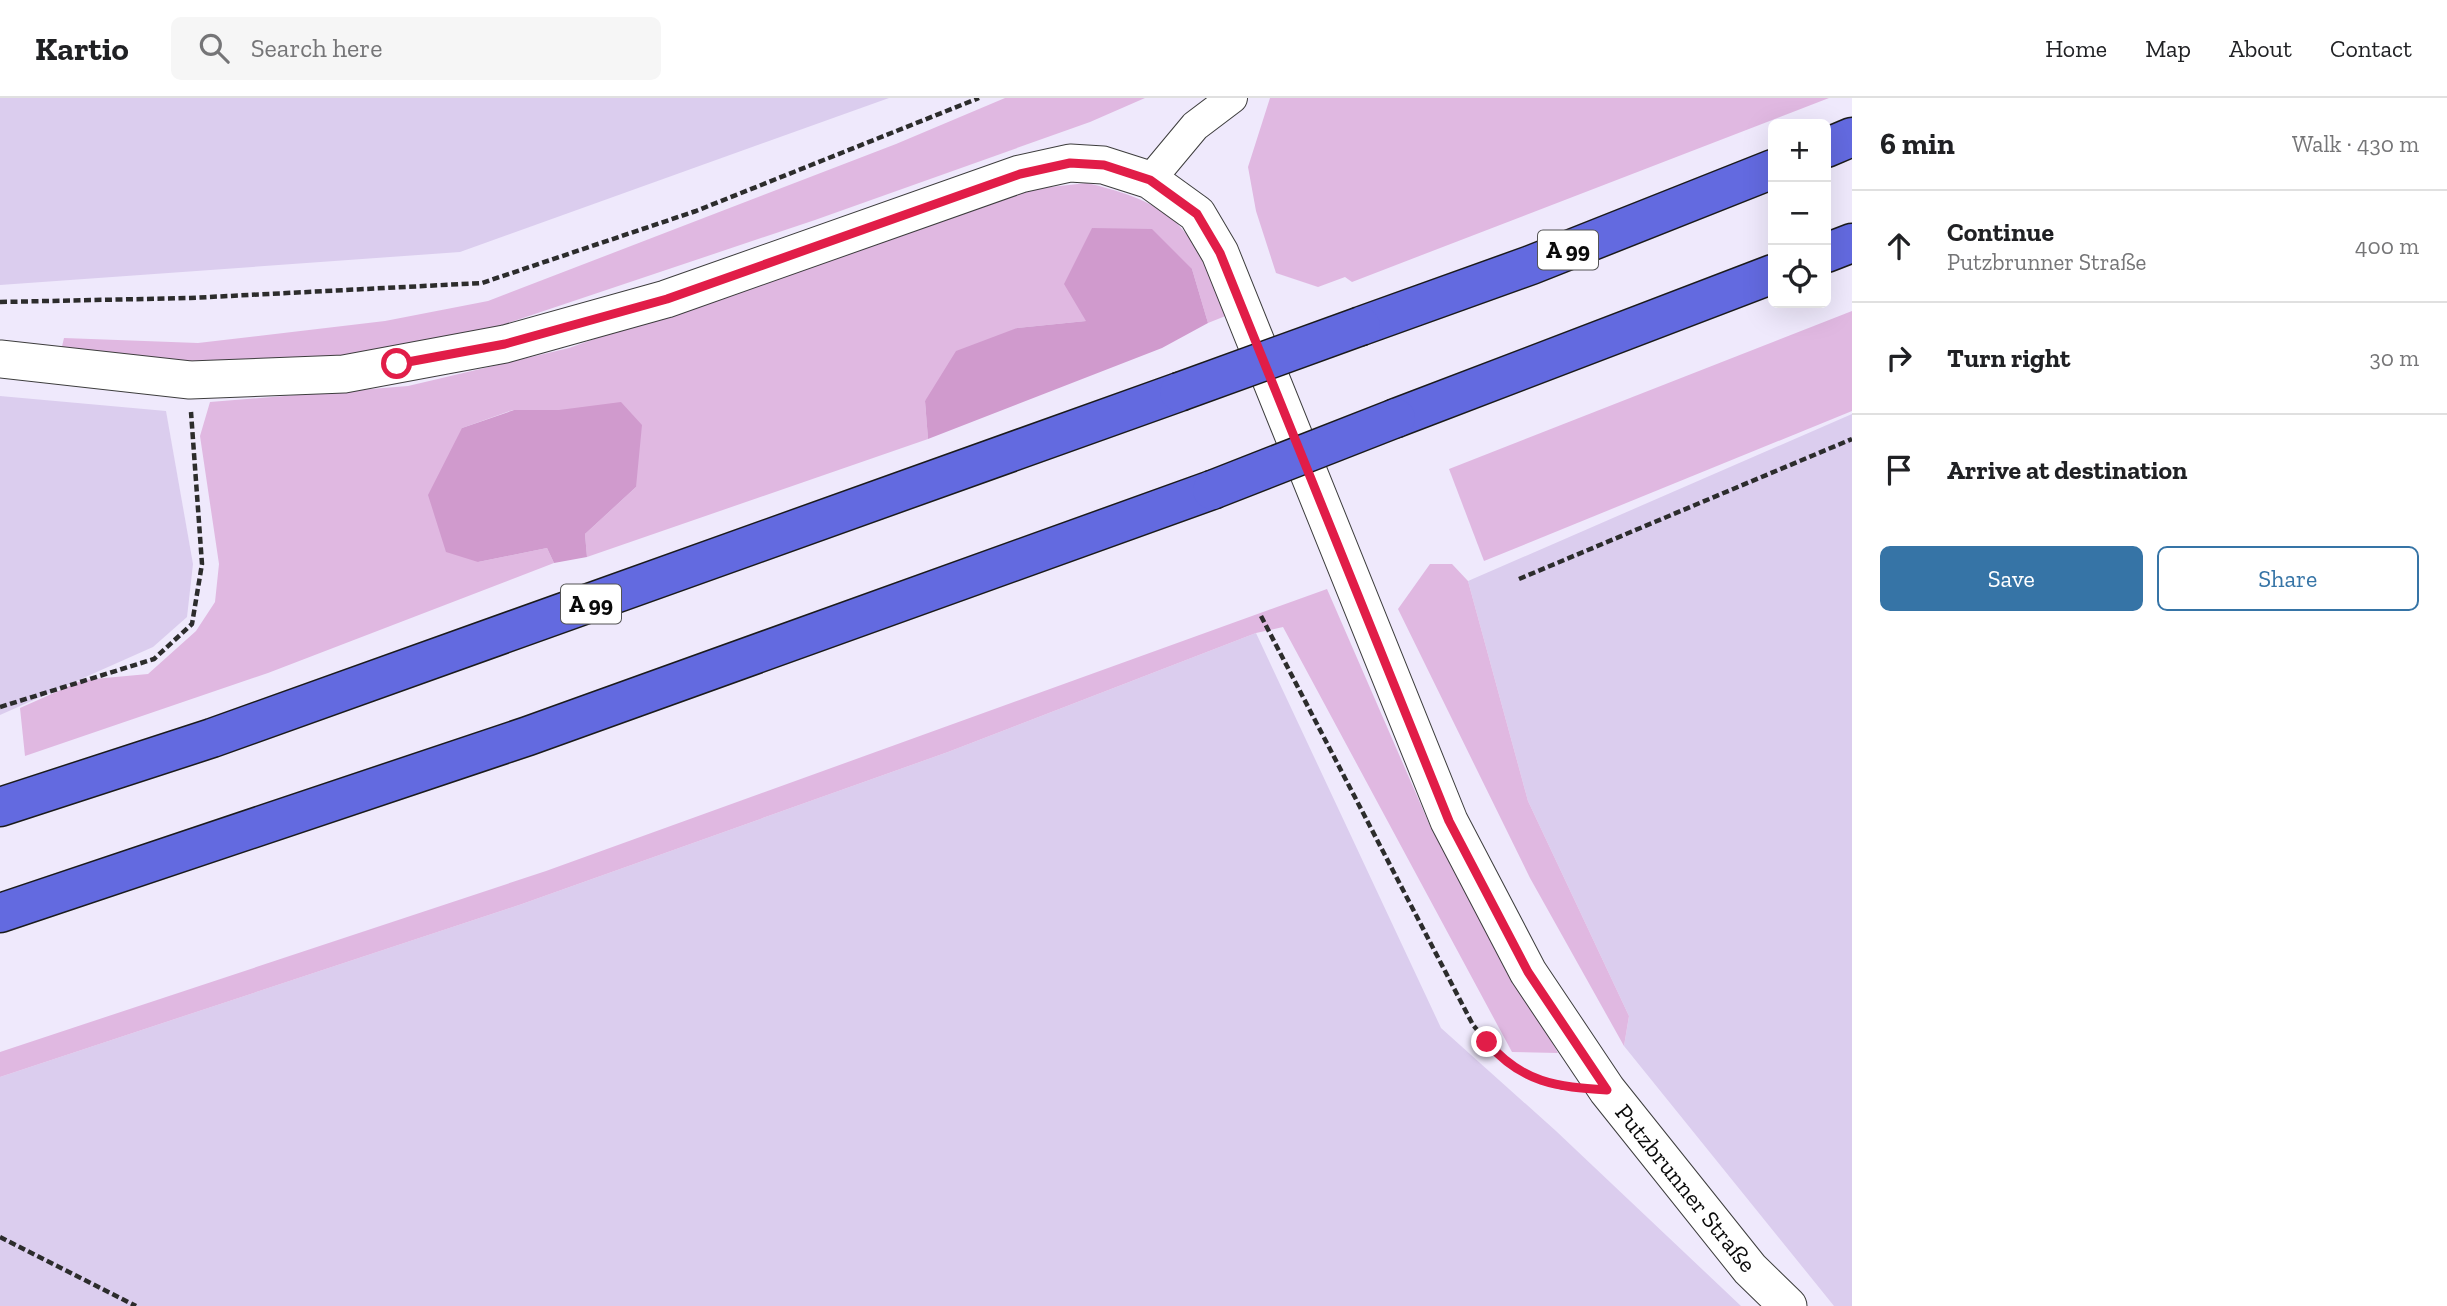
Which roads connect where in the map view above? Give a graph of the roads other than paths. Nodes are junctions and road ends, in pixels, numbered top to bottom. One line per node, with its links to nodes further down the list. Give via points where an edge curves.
1 (1232, 98): 5 (street, via 1195,127)
2 (1852, 137): 3 (highway)
3 (1831, 146)
4 (1768, 171): 10 (highway, A 99, bridge, via 1531,265 1179,392 212,738)
5 (1150, 180): 9 (street, Putzbrunner Straße, via 1104,165 1070,163 1020,174 667,299 505,344 344,374 190,380); 12 (street, Putzbrunner Straße, via 1197,214 1220,253 1449,821 1528,972 1607,1090 1750,1269)
6 (1852, 243): 7 (highway)
7 (1831, 251)
8 (1768, 276): 11 (highway, bridge, via 1212,490 528,736)
9 (0, 359)
10 (0, 807)
11 (0, 913)
12 (1788, 1306)

